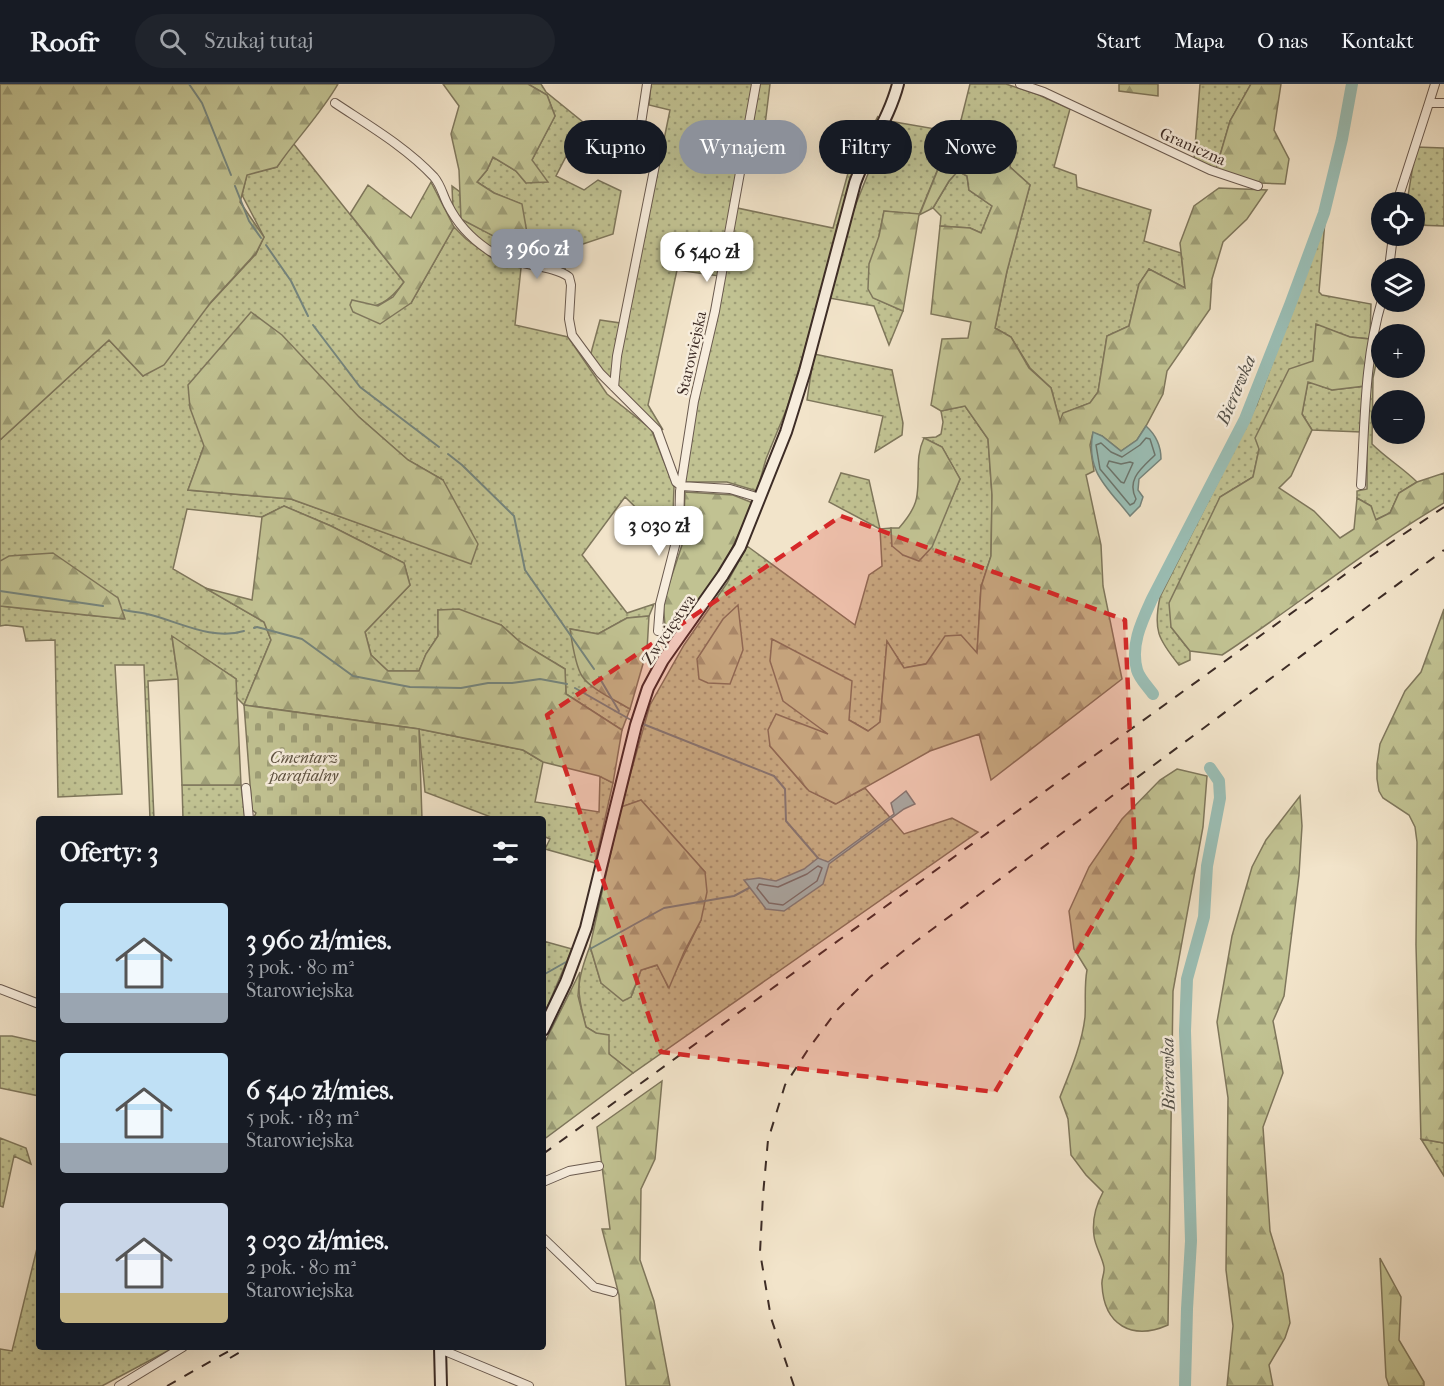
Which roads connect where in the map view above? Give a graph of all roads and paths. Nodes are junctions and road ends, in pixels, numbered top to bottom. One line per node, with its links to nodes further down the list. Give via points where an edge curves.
1 (647, 84): 9 (street)
2 (756, 84): 16 (street, Starowiejska)
3 (898, 84): 17 (main road, Zwycięstwa, via 855,183 799,392)
4 (1020, 84): 11 (street, Graniczna, via 1210,170)
5 (1435, 84): 7 (street)
6 (335, 103): 14 (street, Starowiejska, via 431,174 458,220 490,252 569,277 572,335)
7 (1429, 103): 8 (street); 12 (street)
8 (1444, 103)
9 (642, 120)
10 (653, 174): 14 (street)
11 (1258, 186)
12 (1401, 192)
13 (1378, 312): 15 (street, via 1368,380)
14 (614, 387): 16 (street, Starowiejska, via 657,430 676,482)
15 (1361, 485)
16 (681, 486): 17 (street, via 730,489); 18 (street, Starowiejska, via 679,530 660,604)
17 (760, 498): 23 (main road, Zwycięstwa, via 730,563 648,688 586,928)
18 (658, 631)
19 (246, 788): 20 (street)
20 (249, 816)
21 (0, 988): 22 (street)
22 (36, 1003)
23 (546, 1023)
24 (599, 1166): 25 (street, via 569,1171)
25 (546, 1181)
26 (546, 1241): 27 (street, via 594,1287)
27 (613, 1292)
28 (178, 1350): 31 (street)
29 (440, 1350): 32 (main road)
30 (445, 1350): 33 (street)
31 (118, 1386)
32 (441, 1386)
33 (530, 1386)

